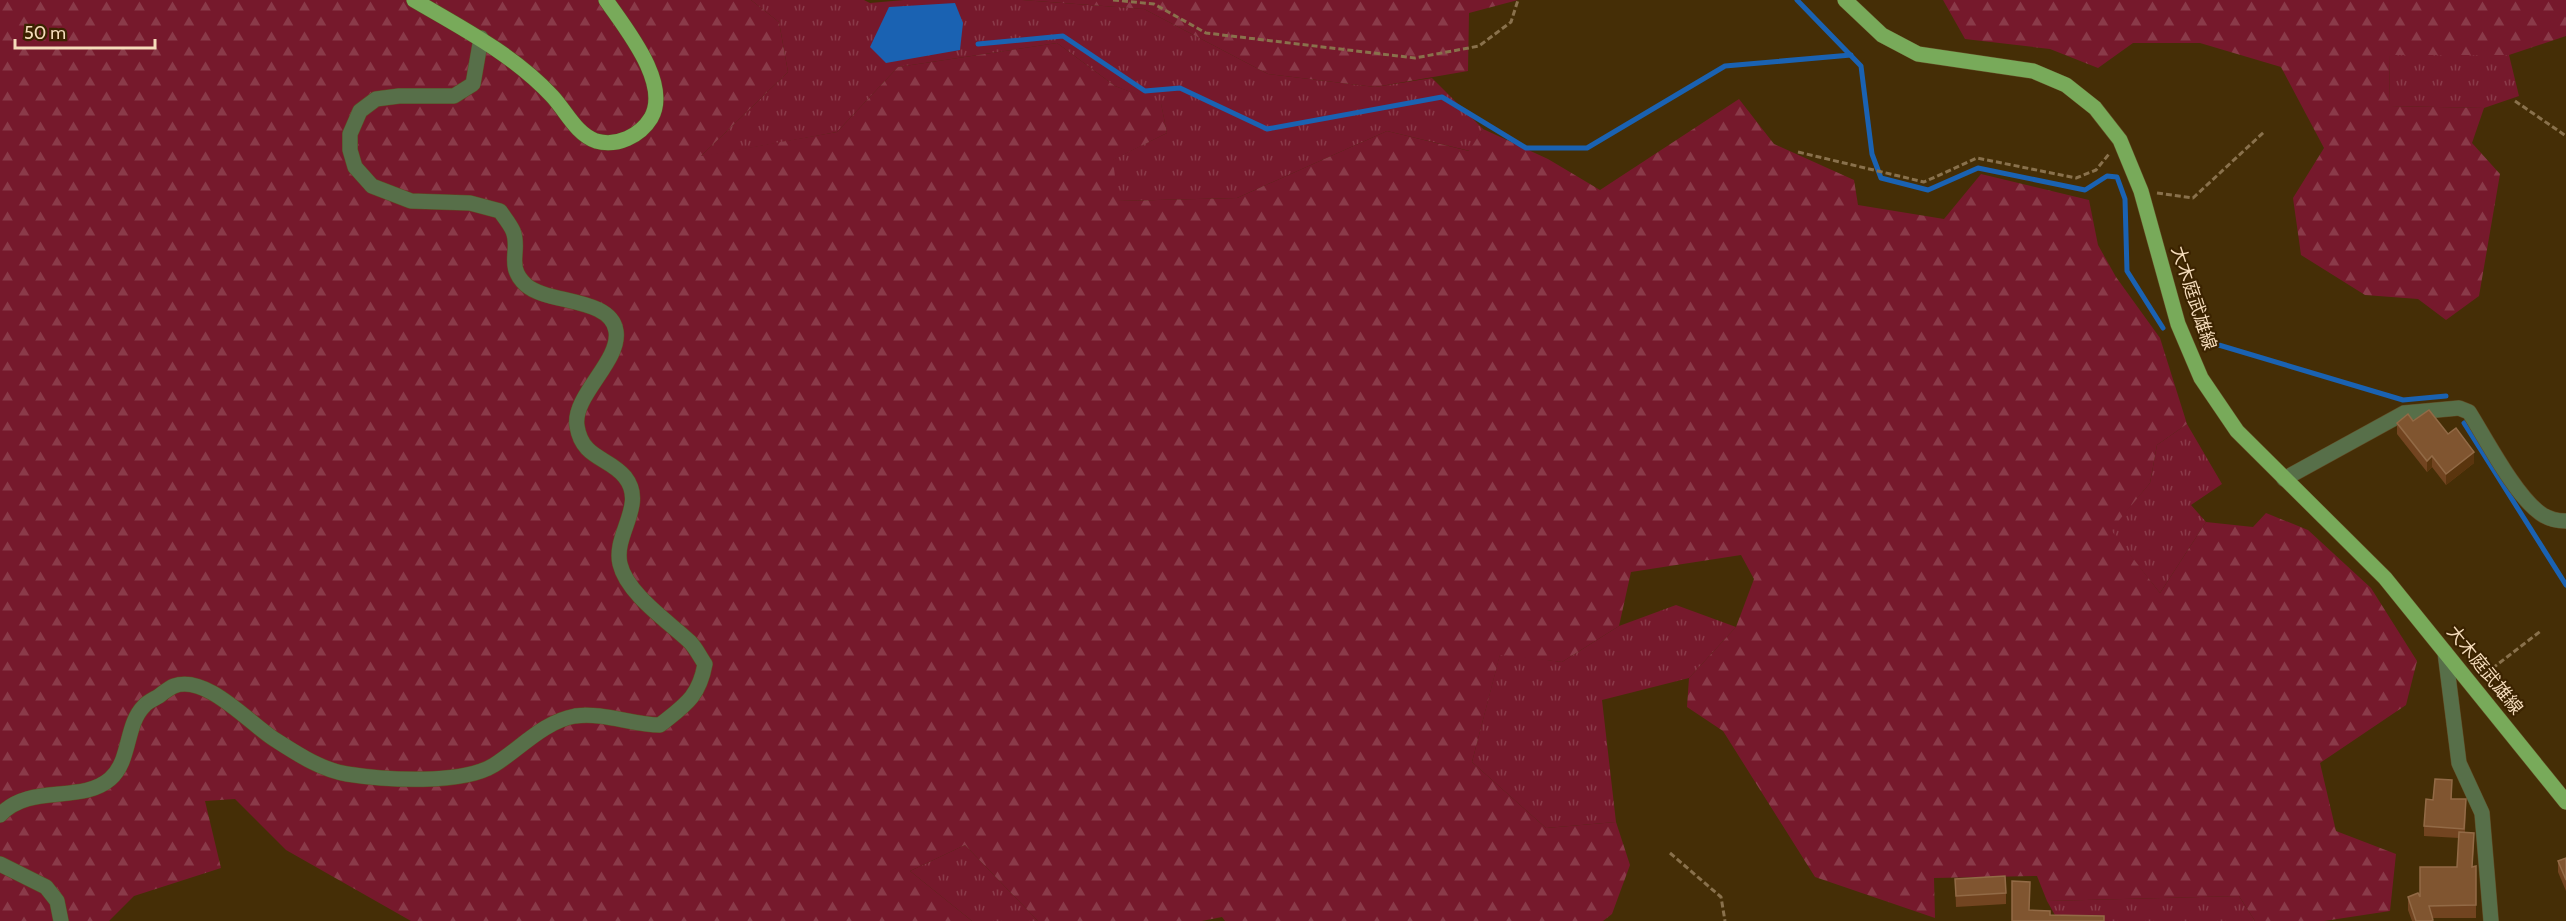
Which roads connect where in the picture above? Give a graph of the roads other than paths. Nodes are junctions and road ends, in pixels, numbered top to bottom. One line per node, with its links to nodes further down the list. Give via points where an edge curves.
1 (414, 0): 4 (main road)
2 (606, 0): 4 (main road, via 649,65 655,87 653,115 643,131 621,141 597,141 579,131 541,83)
3 (1845, 0): 5 (main road, 大木庭武雄線, via 1882,35 1918,54 2033,71 2066,85 2095,108 2120,140 2141,191 2178,324 2201,378 2237,431)
4 (481, 38): 9 (street, via 473,84 454,96 376,99 360,111 350,134 355,167 372,186 411,201 470,203 500,212 514,232 514,269 526,286 598,309 612,321 615,344 580,407 576,425 588,452 625,476 634,496 620,564 631,585 692,644 705,664 701,685 689,703 660,725 604,716 575,716 547,726 493,766 473,775 445,779 329,771 273,738 227,702 193,684 174,686 144,705 110,779 90,789 36,796 6,808)
5 (2284, 479): 6 (street, via 2404,413 2459,408 2469,412 2538,512 2554,521); 7 (main road, 大木庭武雄線, via 2385,578)
6 (2566, 521)
7 (2445, 652): 8 (main road, 大木庭武雄線); 12 (street, via 2459,764 2482,813)
8 (2566, 802)
9 (0, 815)
10 (0, 864): 11 (street, via 46,887 57,901)
11 (61, 921)
12 (2491, 921)

